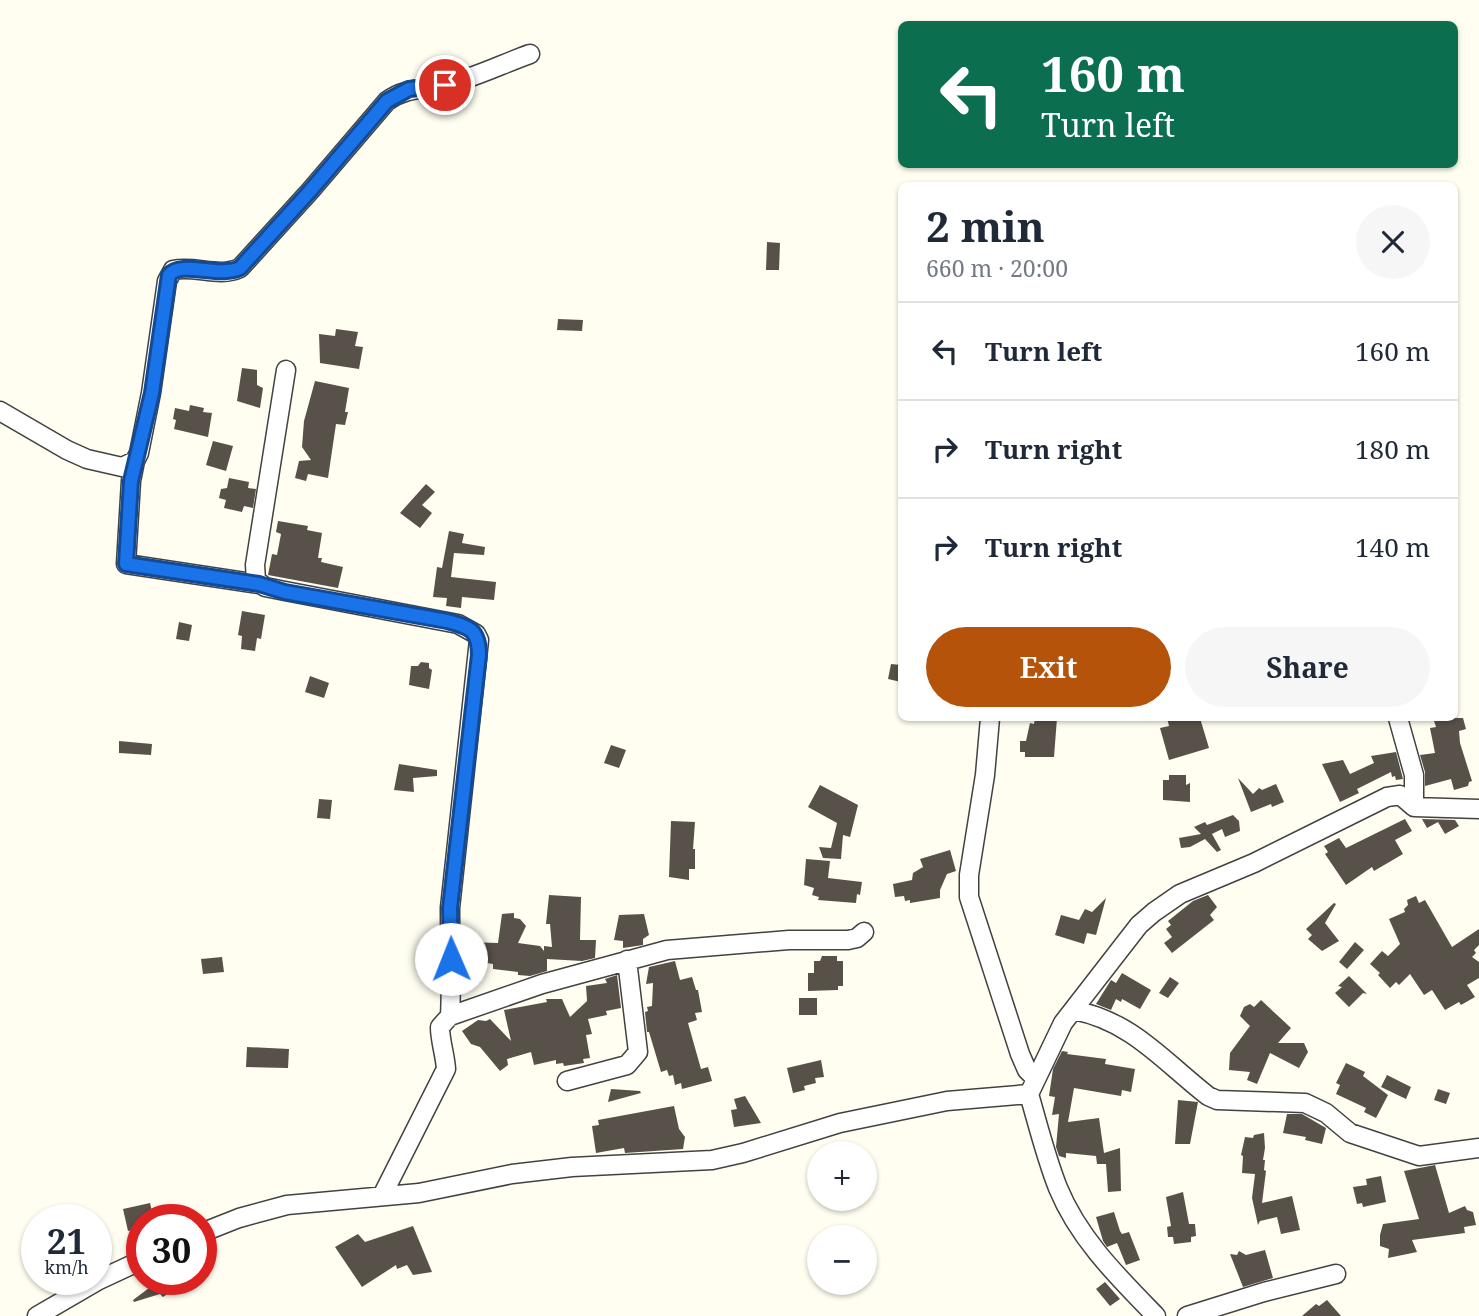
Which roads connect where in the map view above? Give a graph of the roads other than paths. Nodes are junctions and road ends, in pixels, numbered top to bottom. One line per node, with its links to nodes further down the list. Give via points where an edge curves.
1 (530, 54): 4 (street, via 445,85 397,93 240,268 225,272 173,270 167,281 152,393)
2 (286, 369): 5 (street, via 255,565)
3 (0, 411): 4 (street, via 76,455 122,467)
4 (135, 461): 5 (street, via 126,564)
5 (259, 584): 13 (street, via 458,624 479,640 450,908)
6 (990, 721): 15 (street, via 968,875 969,897)
7 (1399, 721): 8 (street, via 1414,775)
8 (1414, 807): 9 (street); 12 (street, via 1400,795 1387,797 1180,894 1139,925)
9 (1479, 809)
10 (864, 932): 11 (street, via 848,940 698,946)
11 (627, 960): 13 (street); 14 (street, via 638,1052 627,1065)
12 (1073, 1010): 15 (street); 16 (street, via 1115,1022 1217,1101 1305,1103 1350,1132 1419,1156)
13 (450, 1016): 17 (street, via 440,1027 446,1069)
14 (567, 1081)
15 (1032, 1087): 17 (street, via 840,1123 712,1160 572,1167); 22 (street, via 1058,1187 1069,1210 1108,1267)
16 (1479, 1148)
17 (382, 1196): 18 (street, via 287,1205)
18 (217, 1227)
19 (126, 1267): 21 (street)
20 (1336, 1274): 23 (street)
21 (37, 1316)
22 (1156, 1316)
23 (1187, 1316)

